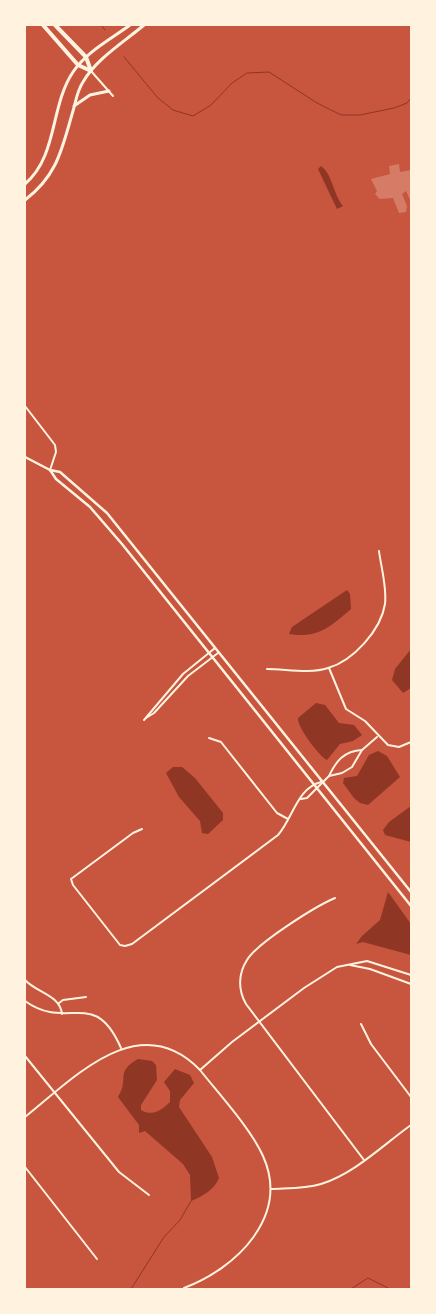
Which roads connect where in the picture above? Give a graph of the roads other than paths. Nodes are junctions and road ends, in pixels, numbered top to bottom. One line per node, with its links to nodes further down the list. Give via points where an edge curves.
1 (42, 25): 6 (highway)
2 (55, 25): 5 (highway)
3 (130, 25): 5 (main road)
4 (144, 25): 7 (main road)
5 (86, 58): 6 (main road); 7 (highway)
6 (78, 65): 7 (highway); 11 (main road, via 65,89 42,163)
7 (91, 71): 8 (street); 10 (main road, via 82,83)
8 (109, 91): 9 (street); 10 (main road, via 90,95)
9 (113, 96)
10 (74, 107): 12 (main road, via 53,171 42,186)
11 (25, 184)
12 (25, 200)
13 (25, 406): 15 (street, via 55,445)
14 (25, 457): 15 (street)
15 (50, 470): 17 (street, via 60,472 107,513); 19 (street, via 102,520)
16 (379, 550): 21 (street, via 385,596 381,618 365,643)
17 (215, 648): 18 (street); 19 (street)
18 (218, 652): 20 (street); 28 (street)
19 (208, 653): 20 (street); 20 (street, via 183,674 144,720)
20 (212, 657): 29 (street)
21 (329, 668): 22 (street); 23 (street, via 343,706)
22 (267, 669)
23 (378, 736): 25 (street, via 391,747); 26 (street)
24 (209, 738): 32 (street, via 221,742 277,812)
25 (411, 742)
26 (362, 750): 27 (street, via 342,757); 27 (street, via 350,769)
27 (329, 776): 28 (street)
28 (321, 782): 29 (street); 30 (street); 34 (street)
29 (314, 784): 30 (street); 31 (street)
30 (318, 789): 31 (street); 36 (street)
31 (301, 799): 32 (street)
32 (289, 819): 33 (street, via 278,835 125,946 120,945 71,879 133,832)
33 (142, 829)
34 (411, 892)
35 (335, 898): 45 (street, via 302,916 246,960 240,978 242,994)
36 (411, 906)
37 (348, 964): 38 (street, via 374,962); 40 (street); 45 (street, via 320,976)
38 (411, 975)
39 (25, 980): 43 (street)
40 (411, 984)
41 (86, 997): 43 (street)
42 (25, 1000): 44 (street, via 42,1010)
43 (59, 1003): 44 (street)
44 (62, 1014): 47 (street, via 86,1013 101,1018 112,1028)
45 (260, 1022): 49 (street); 54 (street)
46 (362, 1024): 51 (street, via 371,1044)
47 (121, 1048): 49 (street, via 158,1046 179,1054); 50 (street, via 96,1061)
48 (25, 1056): 50 (street)
49 (200, 1070): 56 (street, via 259,1148 267,1165)
50 (56, 1093): 52 (street); 57 (street, via 119,1172)
51 (411, 1097)
52 (25, 1117)
53 (411, 1125): 54 (street)
54 (364, 1160): 56 (street, via 344,1174 320,1184)
55 (25, 1168): 58 (street)
56 (270, 1189): 59 (street, via 264,1221 252,1241 214,1272)
57 (149, 1195)
58 (97, 1259)
59 (184, 1288)

